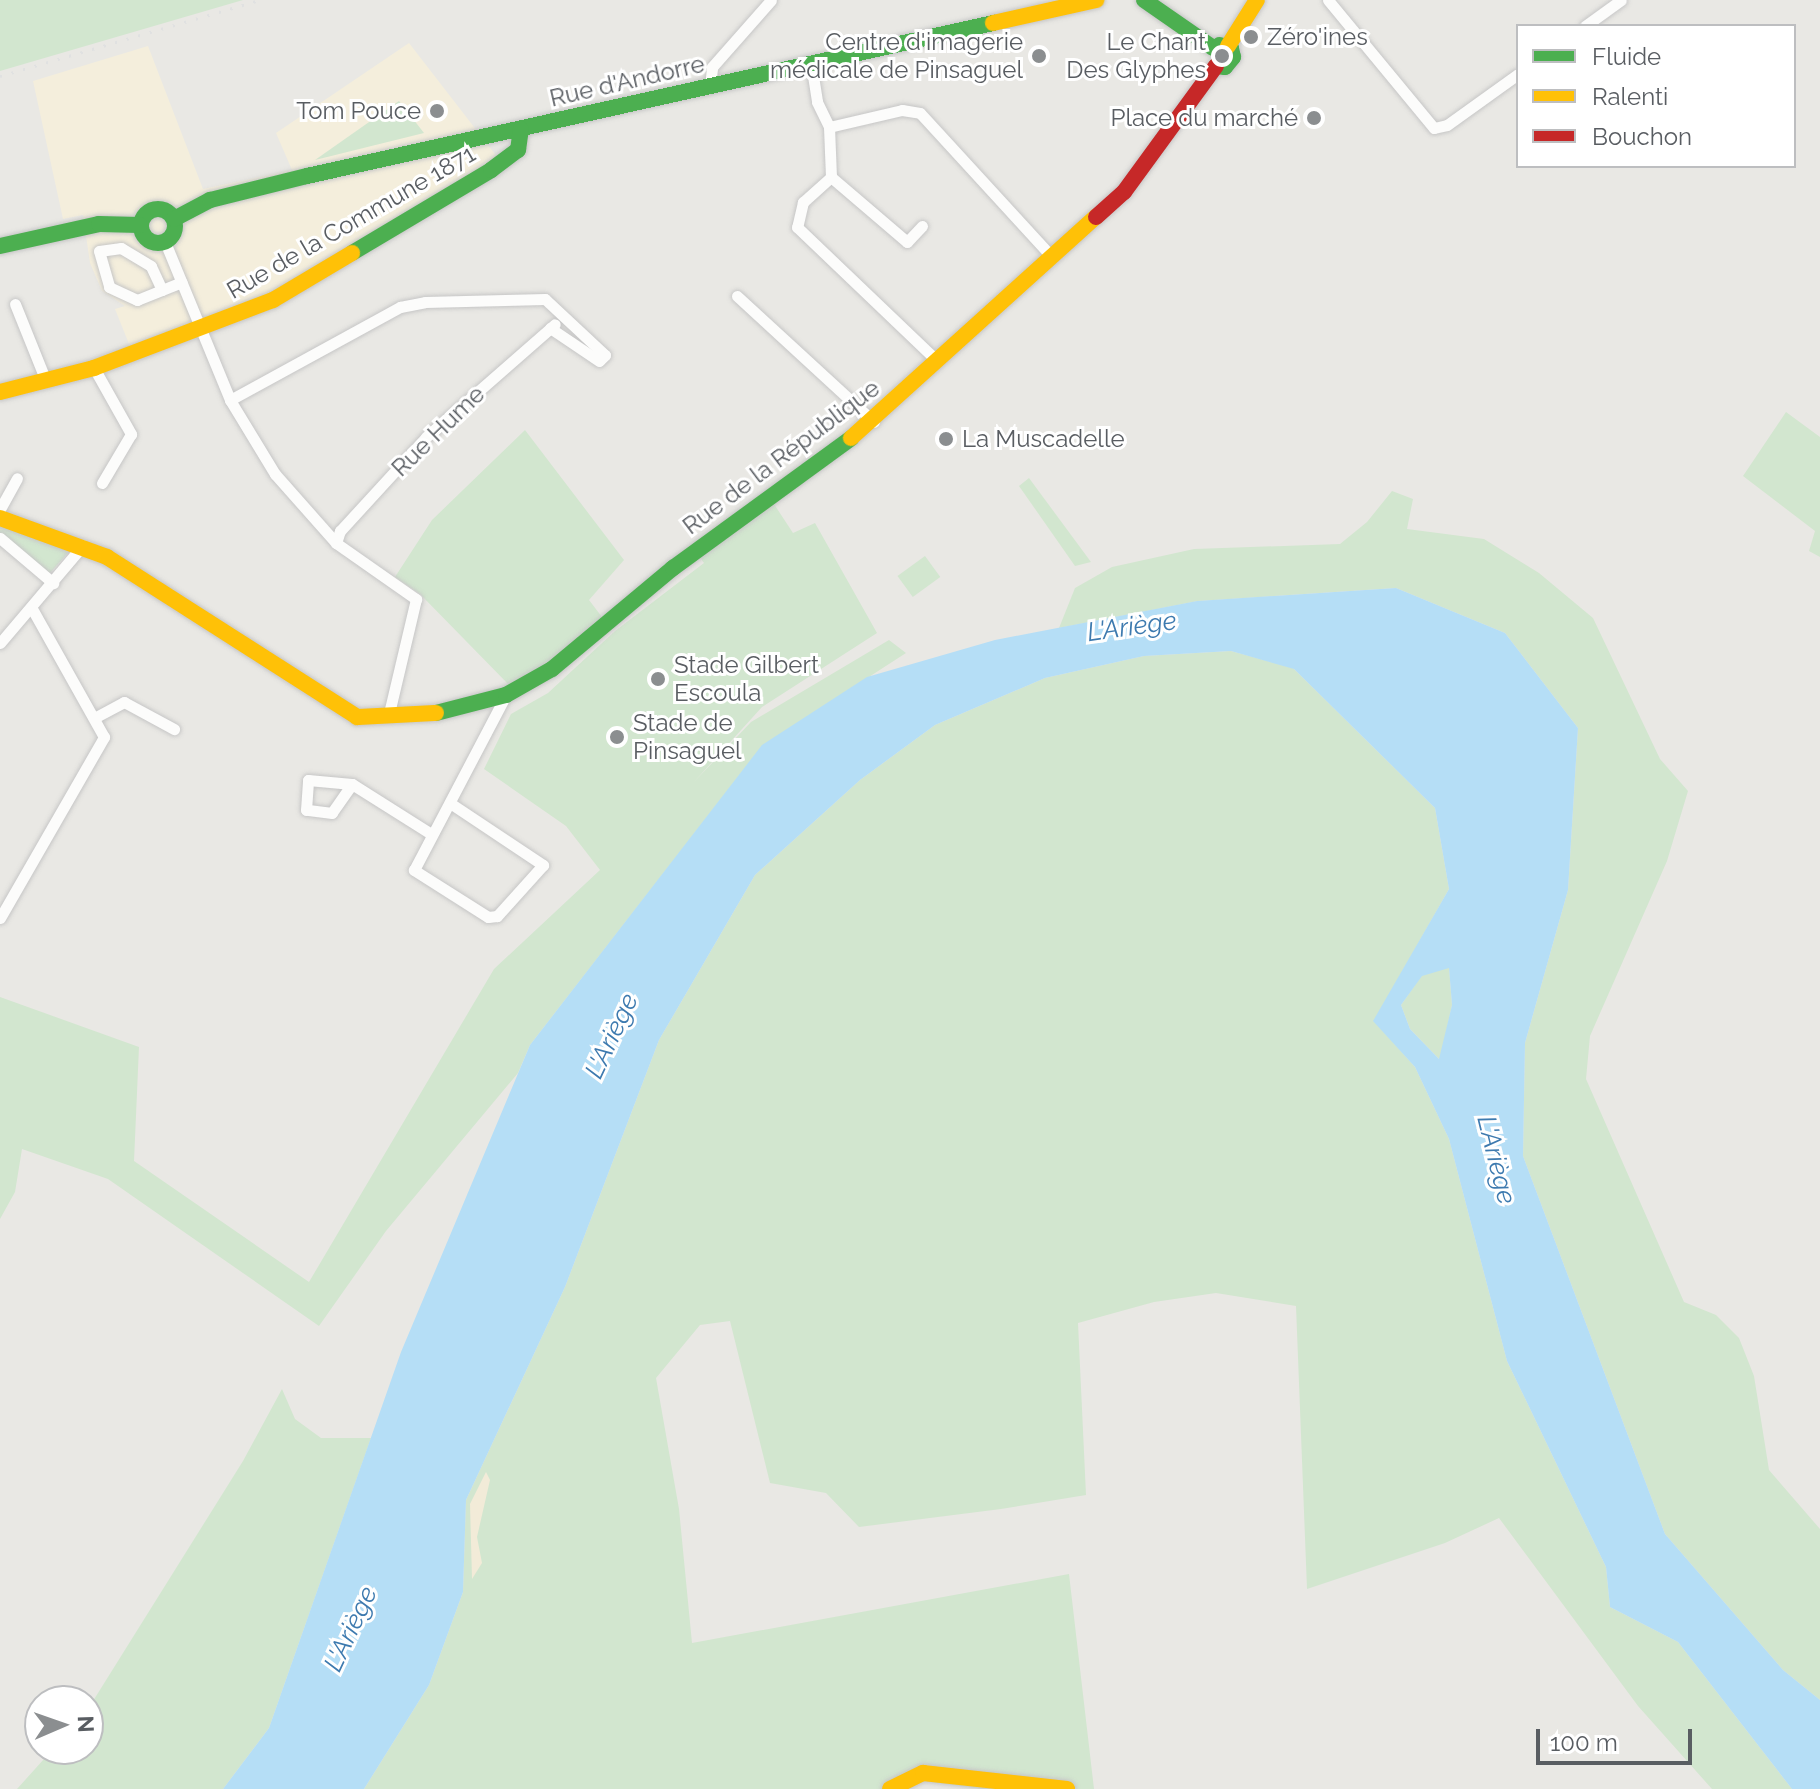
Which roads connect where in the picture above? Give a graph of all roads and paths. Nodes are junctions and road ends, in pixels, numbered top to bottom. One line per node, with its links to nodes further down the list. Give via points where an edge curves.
1 (771, 0): 11 (street, via 712,67)
2 (1096, 0): 9 (street, Rue d'Andorre)
3 (1144, 0): 8 (street)
4 (1257, 0): 8 (street)
5 (1328, 0): 10 (street, via 1434,128 1447,125)
6 (1621, 0): 7 (street)
7 (1588, 24)
8 (1220, 47): 20 (street, Rue de la République, via 1210,58 1216,66 1124,192)
9 (811, 63): 11 (street, Rue d'Andorre); 12 (street, via 817,102)
10 (1516, 75)
11 (710, 87): 13 (street, Rue d'Andorre)
12 (829, 127): 14 (street); 20 (street, via 902,110 920,113)
13 (521, 129): 15 (street, Rue d'Andorre, via 228,195); 27 (street, Rue de la Commune 1871, via 518,150 485,175 273,300)
14 (831, 177): 17 (street, via 907,242); 28 (street, via 797,212 803,238)
15 (174, 219): 16 (street, via 157,208 147,212); 18 (street, via 173,235)
16 (140, 225): 18 (street, via 148,240); 19 (street, via 99,224)
17 (922, 226)
18 (165, 242): 21 (street)
19 (0, 246)
20 (1051, 256): 28 (street, Rue de la République)
21 (182, 282): 22 (street); 27 (street)
22 (162, 290): 22 (street, via 137,300 109,287 99,251 121,248 151,266)
23 (737, 296): 33 (street)
24 (15, 304): 30 (street)
25 (561, 319): 26 (street, Rue Hume); 26 (street, via 605,355 599,361); 32 (street, via 545,299 400,307)
26 (550, 328): 39 (street, Rue Hume, via 426,437 340,531)
27 (200, 331): 29 (street, Rue de la Commune 1871); 32 (street)
28 (937, 361): 33 (street, Rue de la République)
29 (94, 368): 30 (street, Rue de la Commune 1871); 35 (street, via 131,434)
30 (46, 381): 31 (street, Rue de la Commune 1871)
31 (0, 392)
32 (230, 400): 39 (street, via 275,474)
33 (874, 422): 44 (street, Rue de la République, via 673,568 552,669)
34 (17, 478): 36 (street)
35 (102, 483)
36 (0, 509)
37 (0, 518): 40 (street, Rue de la République)
38 (0, 538): 41 (street)
39 (336, 543): 47 (street, via 416,599)
40 (83, 545): 41 (street); 47 (street, Rue de la République, via 321,698 357,717)
41 (53, 583): 42 (street)
42 (31, 607): 43 (street); 46 (street)
43 (0, 643)
44 (506, 695): 45 (street, Rue de la République); 49 (street)
45 (473, 705): 47 (street, Rue de la République); 49 (street, via 484,715)
46 (96, 717): 48 (street, via 124,702); 53 (street, via 104,737)
47 (388, 717)
48 (174, 729)
49 (488, 731): 51 (street)
50 (352, 784): 52 (street)
51 (450, 803): 52 (street); 52 (street, via 539,859 542,872 497,916 488,917 418,877 415,862)
52 (431, 834)
53 (0, 918)
54 (890, 1789): 55 (street, via 923,1773)
55 (1067, 1789)

